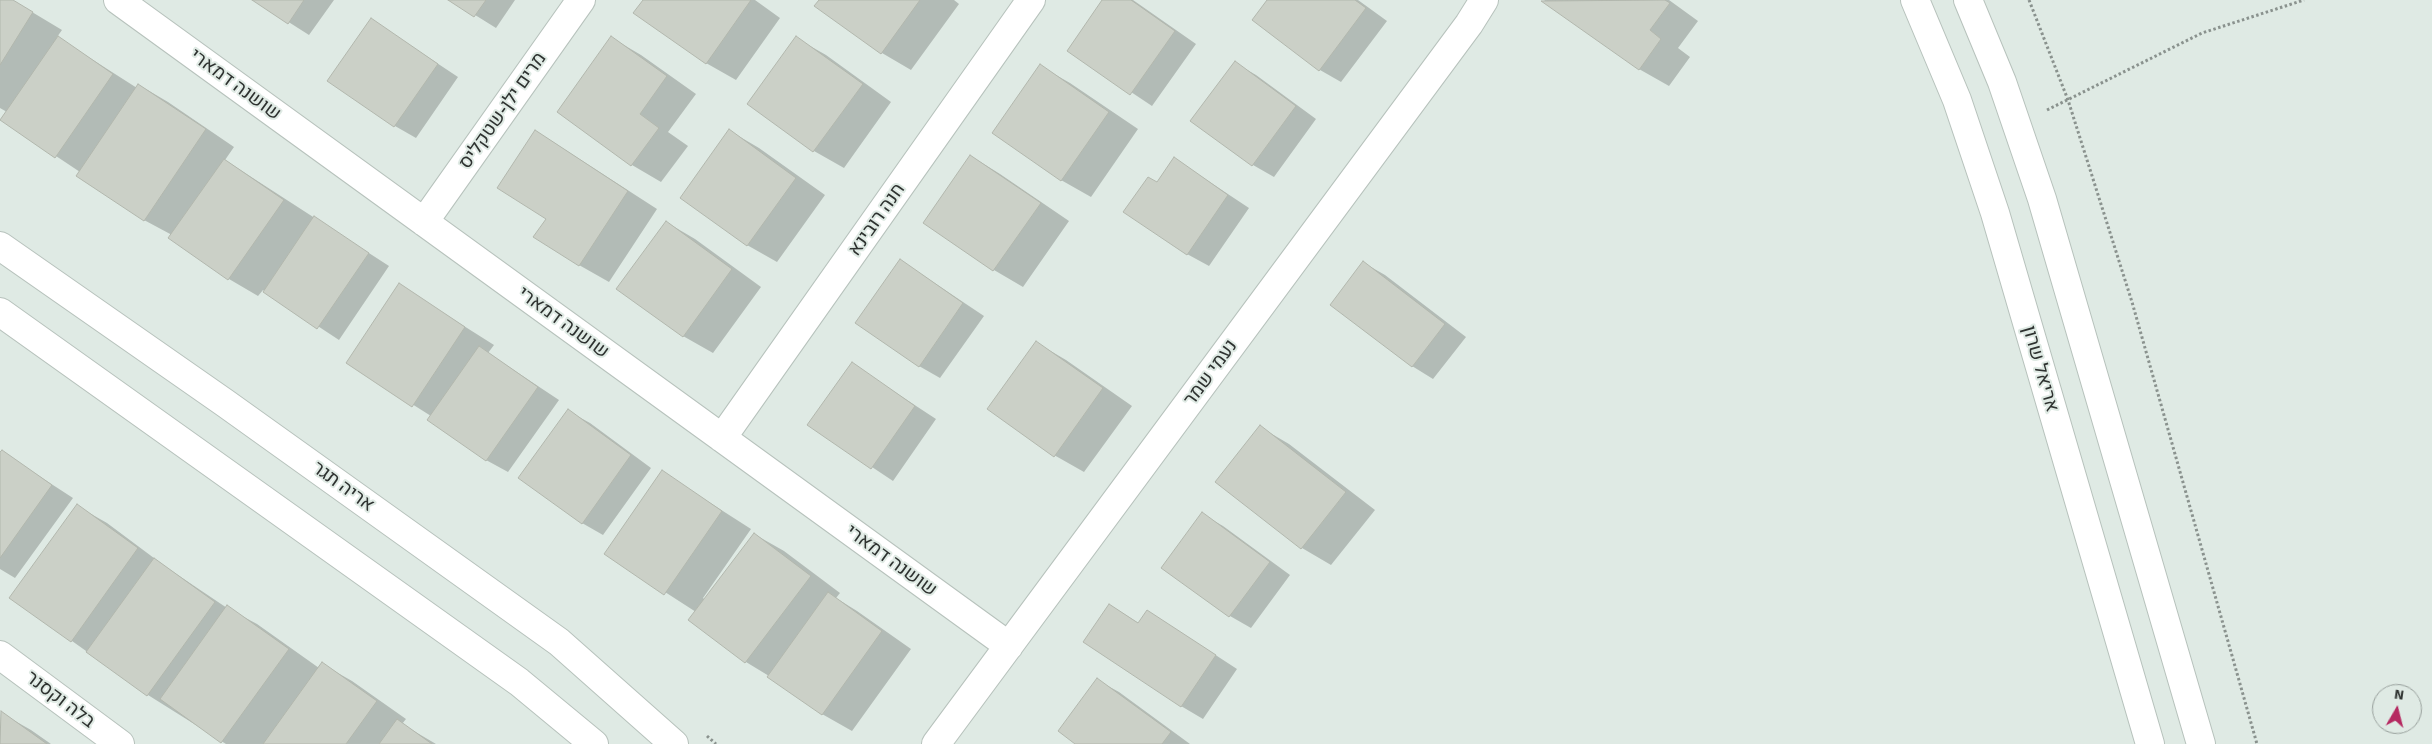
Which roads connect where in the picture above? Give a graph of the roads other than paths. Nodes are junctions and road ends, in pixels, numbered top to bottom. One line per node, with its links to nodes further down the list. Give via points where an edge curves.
1 (581, 0): 7 (street, מרים ילן-שטקליס)
2 (1031, 0): 10 (street, חנה רובינא)
3 (1484, 0): 11 (street, נעמי שמר)
4 (1915, 0): 17 (street, אריאל שרון, via 1957,100 1995,213)
5 (1968, 0): 18 (street, via 2002,82 2042,199)
6 (135, 5): 7 (street, שושנה דמארי)
7 (424, 222): 10 (street, שושנה דמארי)
8 (0, 246): 15 (street, אריה תגר, via 559,642)
9 (0, 312): 14 (street, via 519,682)
10 (722, 438): 11 (street, שושנה דמארי)
11 (1009, 646): 16 (street, נעמי שמר)
12 (0, 655): 13 (street, בלה וקסנר)
13 (120, 744)
14 (594, 744)
15 (674, 744)
16 (936, 744)
17 (2150, 744)
18 (2202, 744)

